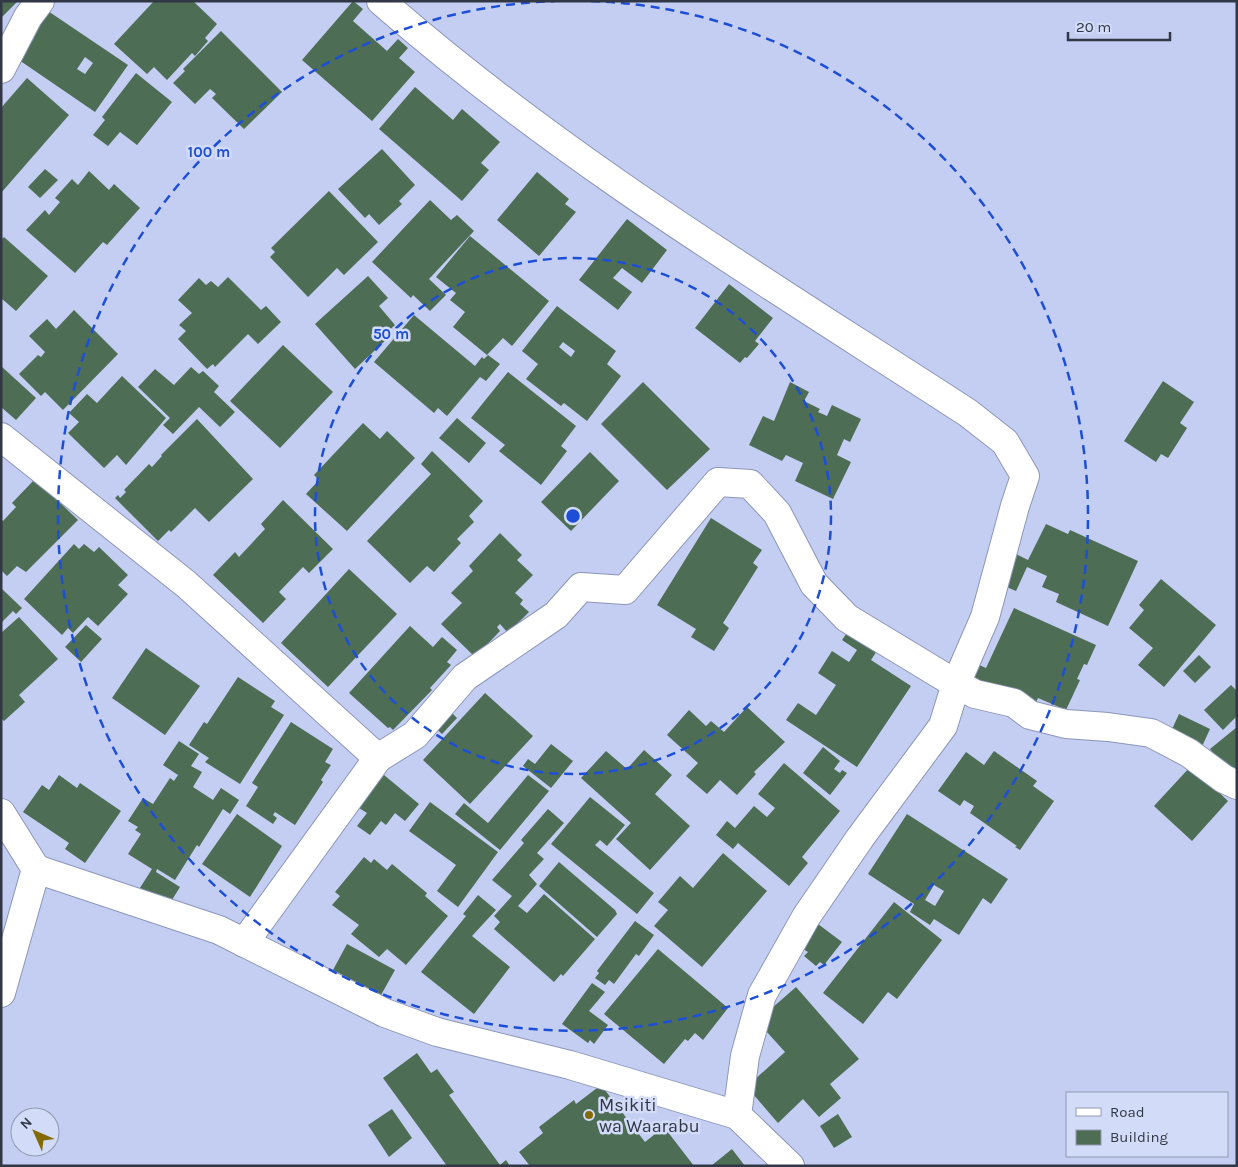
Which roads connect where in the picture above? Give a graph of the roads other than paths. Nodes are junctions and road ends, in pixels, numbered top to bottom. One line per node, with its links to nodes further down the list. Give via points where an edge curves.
1 (40, 1): 3 (street)
2 (381, 1): 5 (street, via 520,115 703,240 968,413 1005,442 1025,476 1014,506 986,616)
3 (1, 69)
4 (1, 437): 6 (street, via 186,584)
5 (956, 684): 6 (street, via 847,618 814,584 778,513 750,484 718,482 625,590 581,587 556,615 465,677 415,735); 7 (street, via 974,694 1014,703 1030,714 1066,724 1151,733 1189,753); 12 (street, via 944,726 806,917 762,995 745,1056)
6 (378, 758): 10 (street)
7 (1237, 785)
8 (1, 813): 9 (street)
9 (36, 868): 10 (street, via 219,930); 11 (street)
10 (244, 943): 12 (street, via 385,1013 437,1032 570,1065)
11 (1, 993)
12 (737, 1115): 13 (street)
13 (790, 1166)

